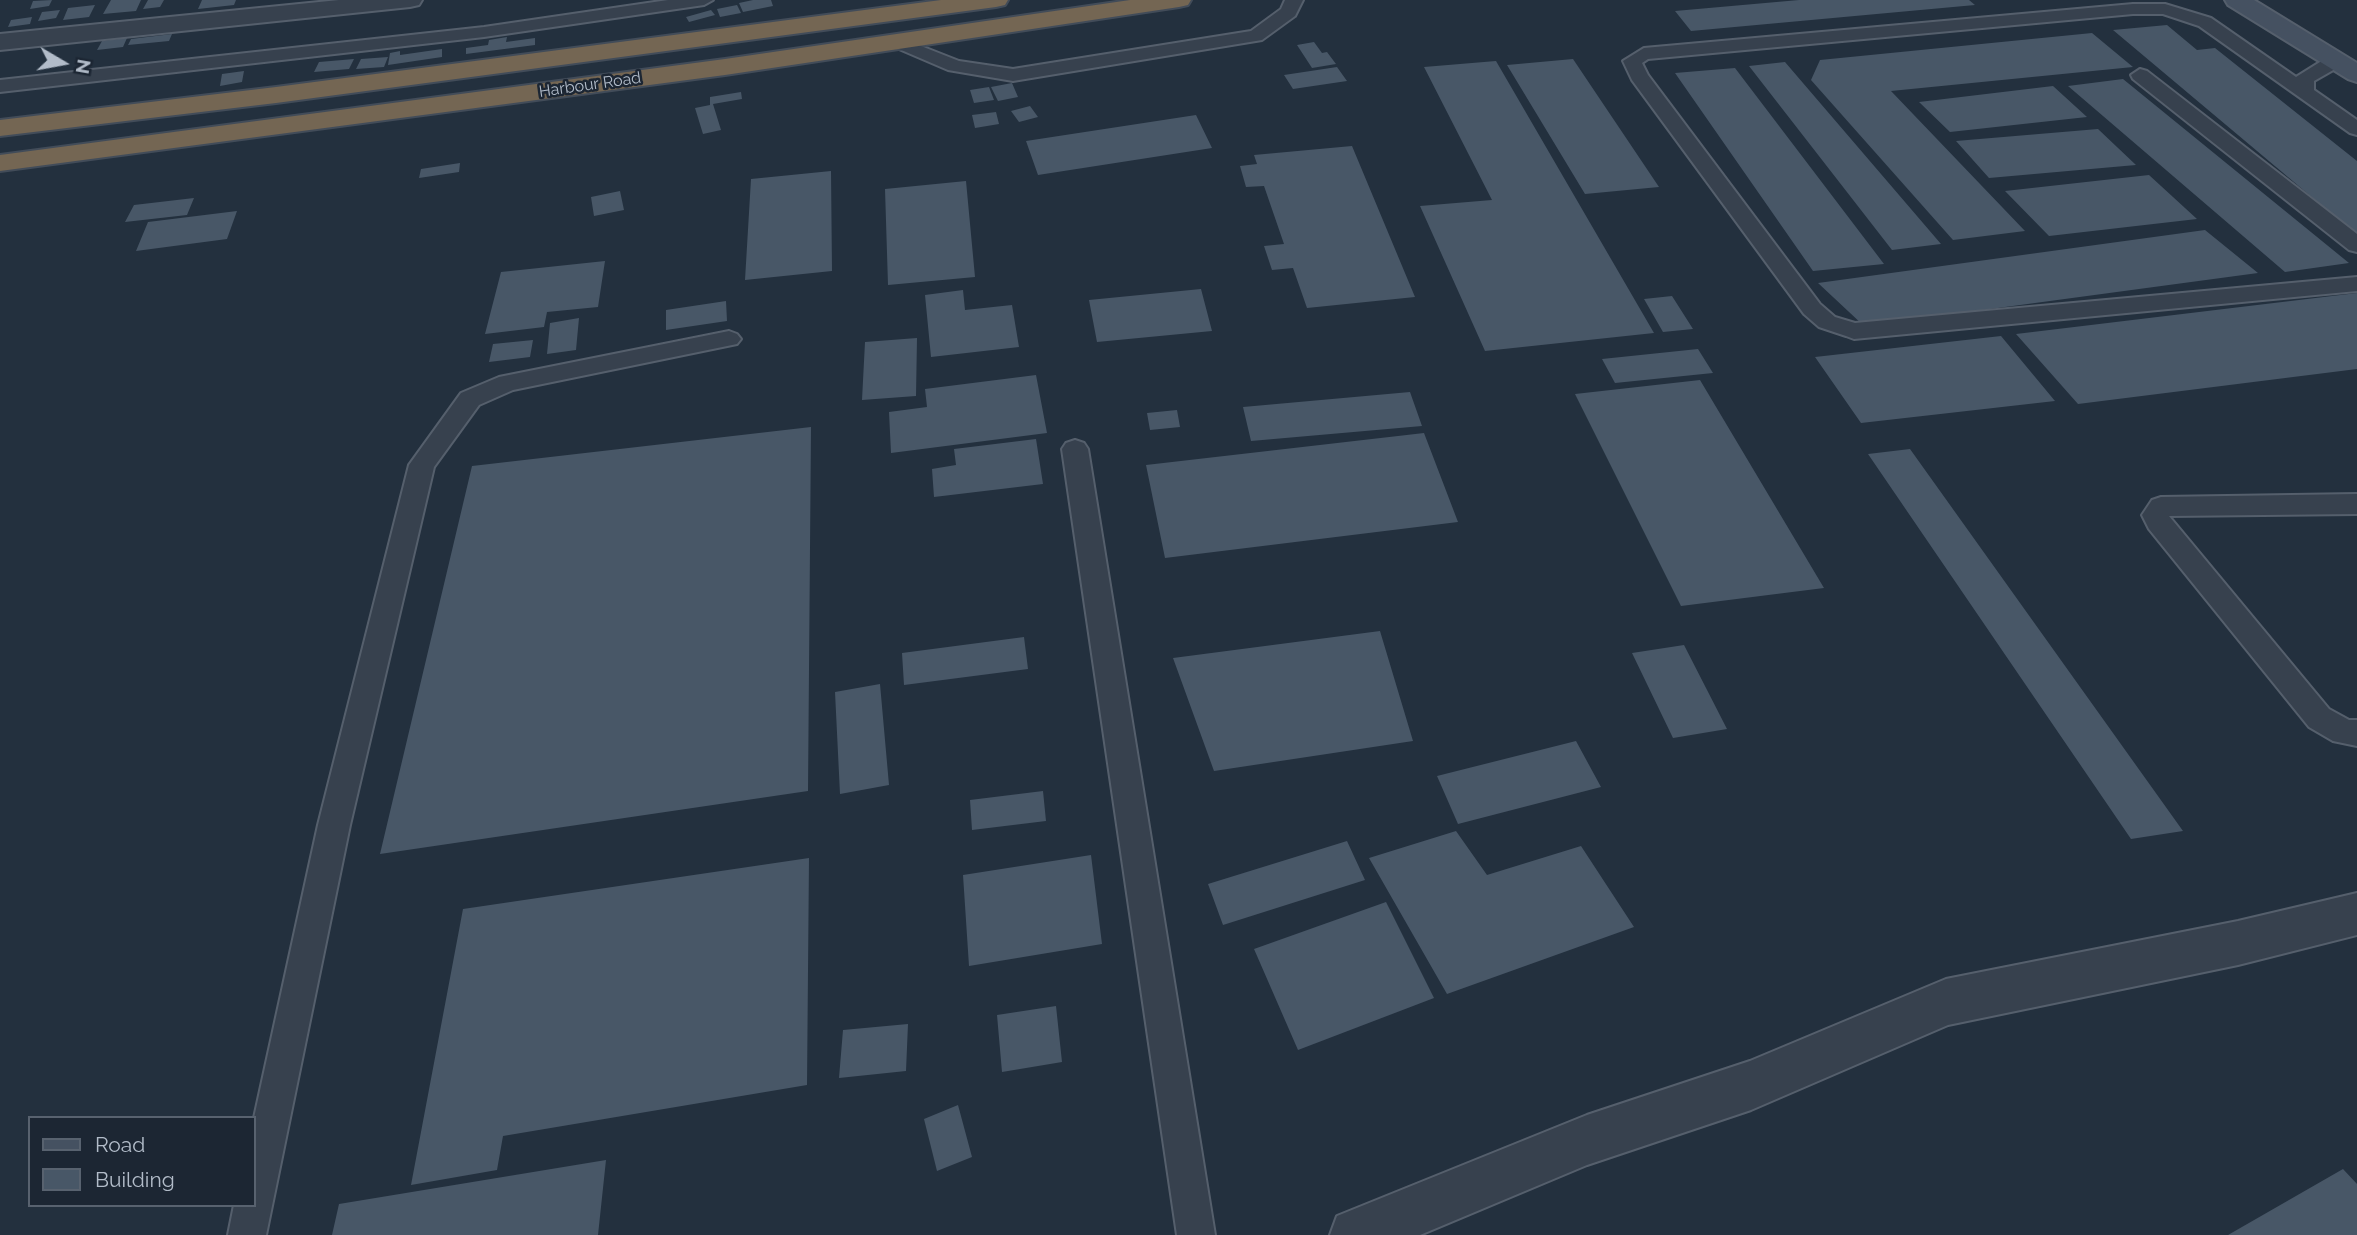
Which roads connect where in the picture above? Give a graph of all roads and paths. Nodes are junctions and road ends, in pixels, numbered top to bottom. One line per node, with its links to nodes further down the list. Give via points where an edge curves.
1 (410, 0): 9 (street)
2 (704, 0): 14 (lane, via 484,32)
3 (996, 0): 16 (highway, Harbour Road)
4 (1179, 0): 10 (highway, Harbour Road)
5 (1294, 0): 10 (lane, via 1289,12 1256,36 1013,75 955,66)
6 (2221, 0): 8 (street)
7 (2237, 0): 8 (street)
8 (2276, 25): 11 (street)
9 (0, 42)
10 (898, 42): 18 (highway, Harbour Road)
11 (2335, 61): 12 (street); 15 (lane, via 2305,78)
12 (2357, 74)
13 (2140, 75): 19 (lane)
14 (0, 86)
15 (2304, 91): 17 (lane); 20 (lane, via 2205,22 2165,9 1644,54 1632,61 1812,309 1827,322 1854,331)
16 (0, 128)
17 (2357, 129)
18 (0, 163)
19 (2357, 245)
20 (2357, 284)
21 (729, 339): 26 (lane, via 508,383 470,399 422,466 334,825)
22 (1075, 449): 29 (lane)
23 (2357, 504): 24 (lane, via 2161,508 2155,514 2319,718 2344,732)
24 (2357, 733)
25 (2354, 919): 30 (street, via 1946,1002 1751,1085 1587,1140)
26 (256, 1190)
27 (252, 1207): 28 (lane)
28 (247, 1235)
29 (1196, 1235)
30 (1356, 1235)

